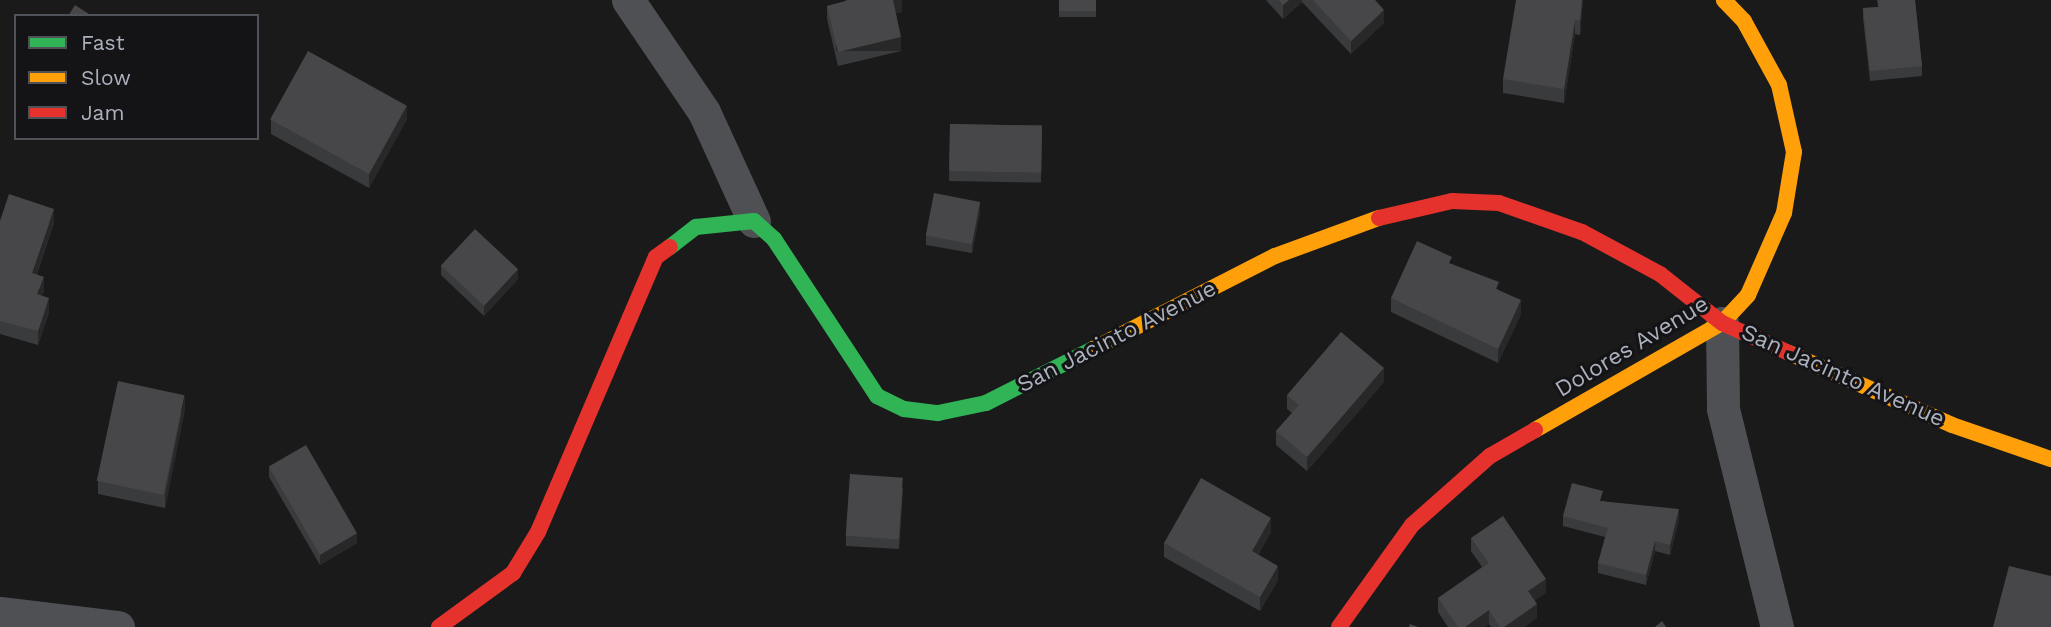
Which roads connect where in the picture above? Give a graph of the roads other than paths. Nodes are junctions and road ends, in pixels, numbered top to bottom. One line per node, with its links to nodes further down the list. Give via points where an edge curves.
1 (628, 0): 3 (street, via 704,112)
2 (1724, 0): 4 (street, Dolores Avenue, via 1744,21 1779,85 1794,152 1793,183 1770,253 1748,295)
3 (754, 221): 4 (street, San Jacinto Avenue, via 774,239 877,396 904,410 938,412 986,403 1275,256 1388,215 1452,201 1499,203 1582,232 1660,274); 8 (street, via 696,227 656,257 538,532 513,573)
4 (1722, 323): 5 (street, San Jacinto Avenue, via 1952,425); 9 (street, Dolores Avenue, via 1490,456 1412,525); 10 (street, via 1723,410)
5 (2051, 459)
6 (0, 613): 7 (street)
7 (118, 627)
8 (439, 627)
9 (1339, 627)
10 (1777, 627)

